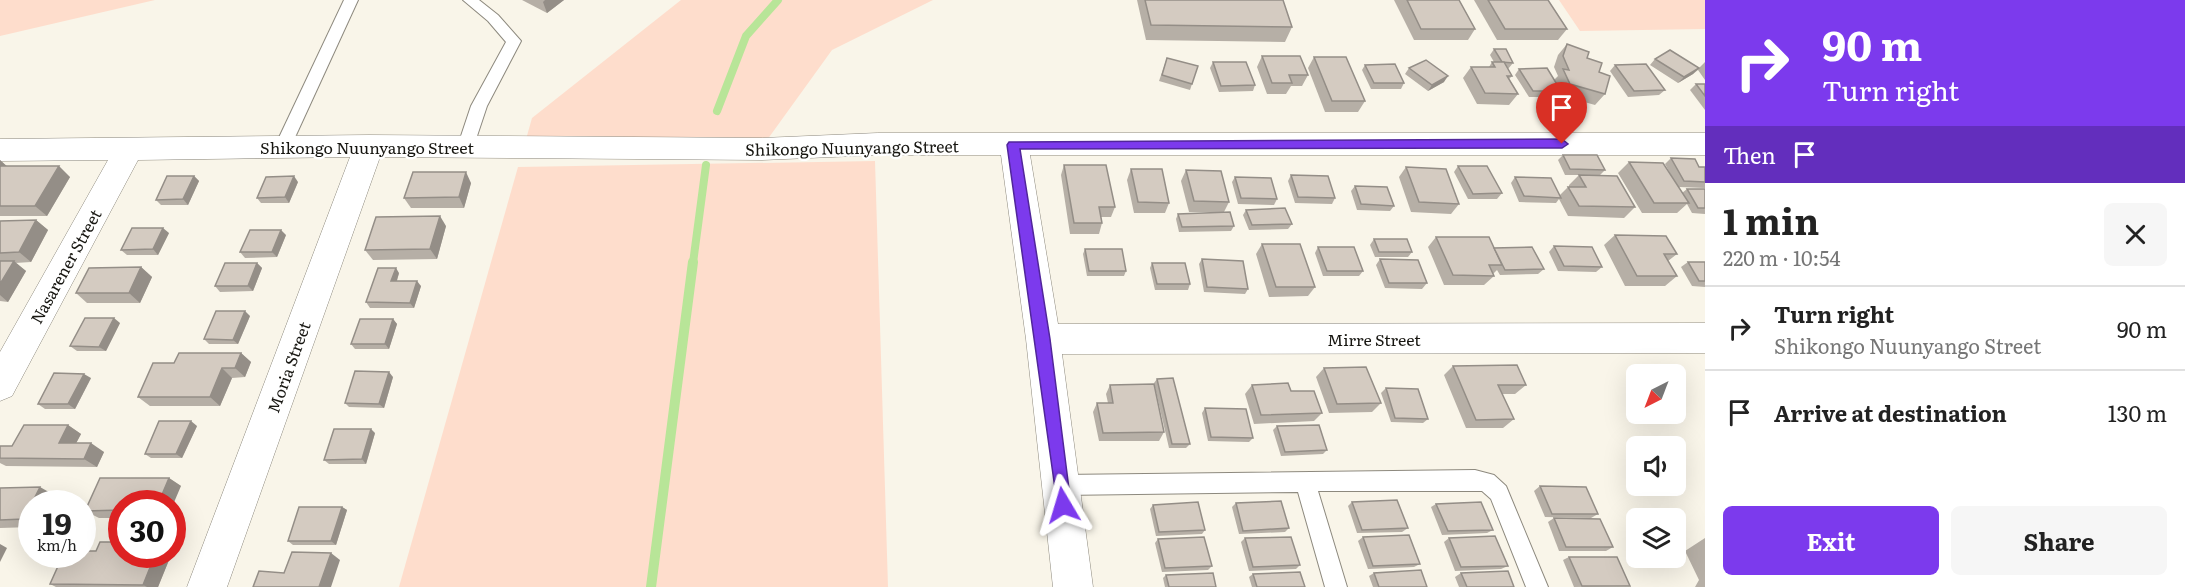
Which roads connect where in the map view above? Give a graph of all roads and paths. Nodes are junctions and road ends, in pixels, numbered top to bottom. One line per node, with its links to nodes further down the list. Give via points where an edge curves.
1 (351, 0): 5 (lane)
2 (470, 0): 8 (lane, via 514,40 479,106)
3 (1705, 144): 4 (street, Shikongo Nuunyango Street)
4 (1014, 145): 8 (street, Shikongo Nuunyango Street); 11 (street)
5 (283, 146): 6 (street, Shikongo Nuunyango Street); 7 (street, Shikongo Nuunyango Street)
6 (369, 146): 8 (street, Shikongo Nuunyango Street); 15 (street, Moria Street)
7 (129, 148): 9 (street, Shikongo Nuunyango Street); 12 (street, Nasarener Street)
8 (465, 148)
9 (0, 150)
10 (1705, 338): 11 (street, Mirre Street)
11 (1043, 339): 14 (street)
12 (0, 385)
13 (1305, 482): 14 (lane); 17 (lane); 18 (lane, via 1487,482 1499,493)
14 (1061, 485): 16 (street)
15 (207, 587)
16 (1073, 587)
17 (1336, 587)
18 (1537, 587)

